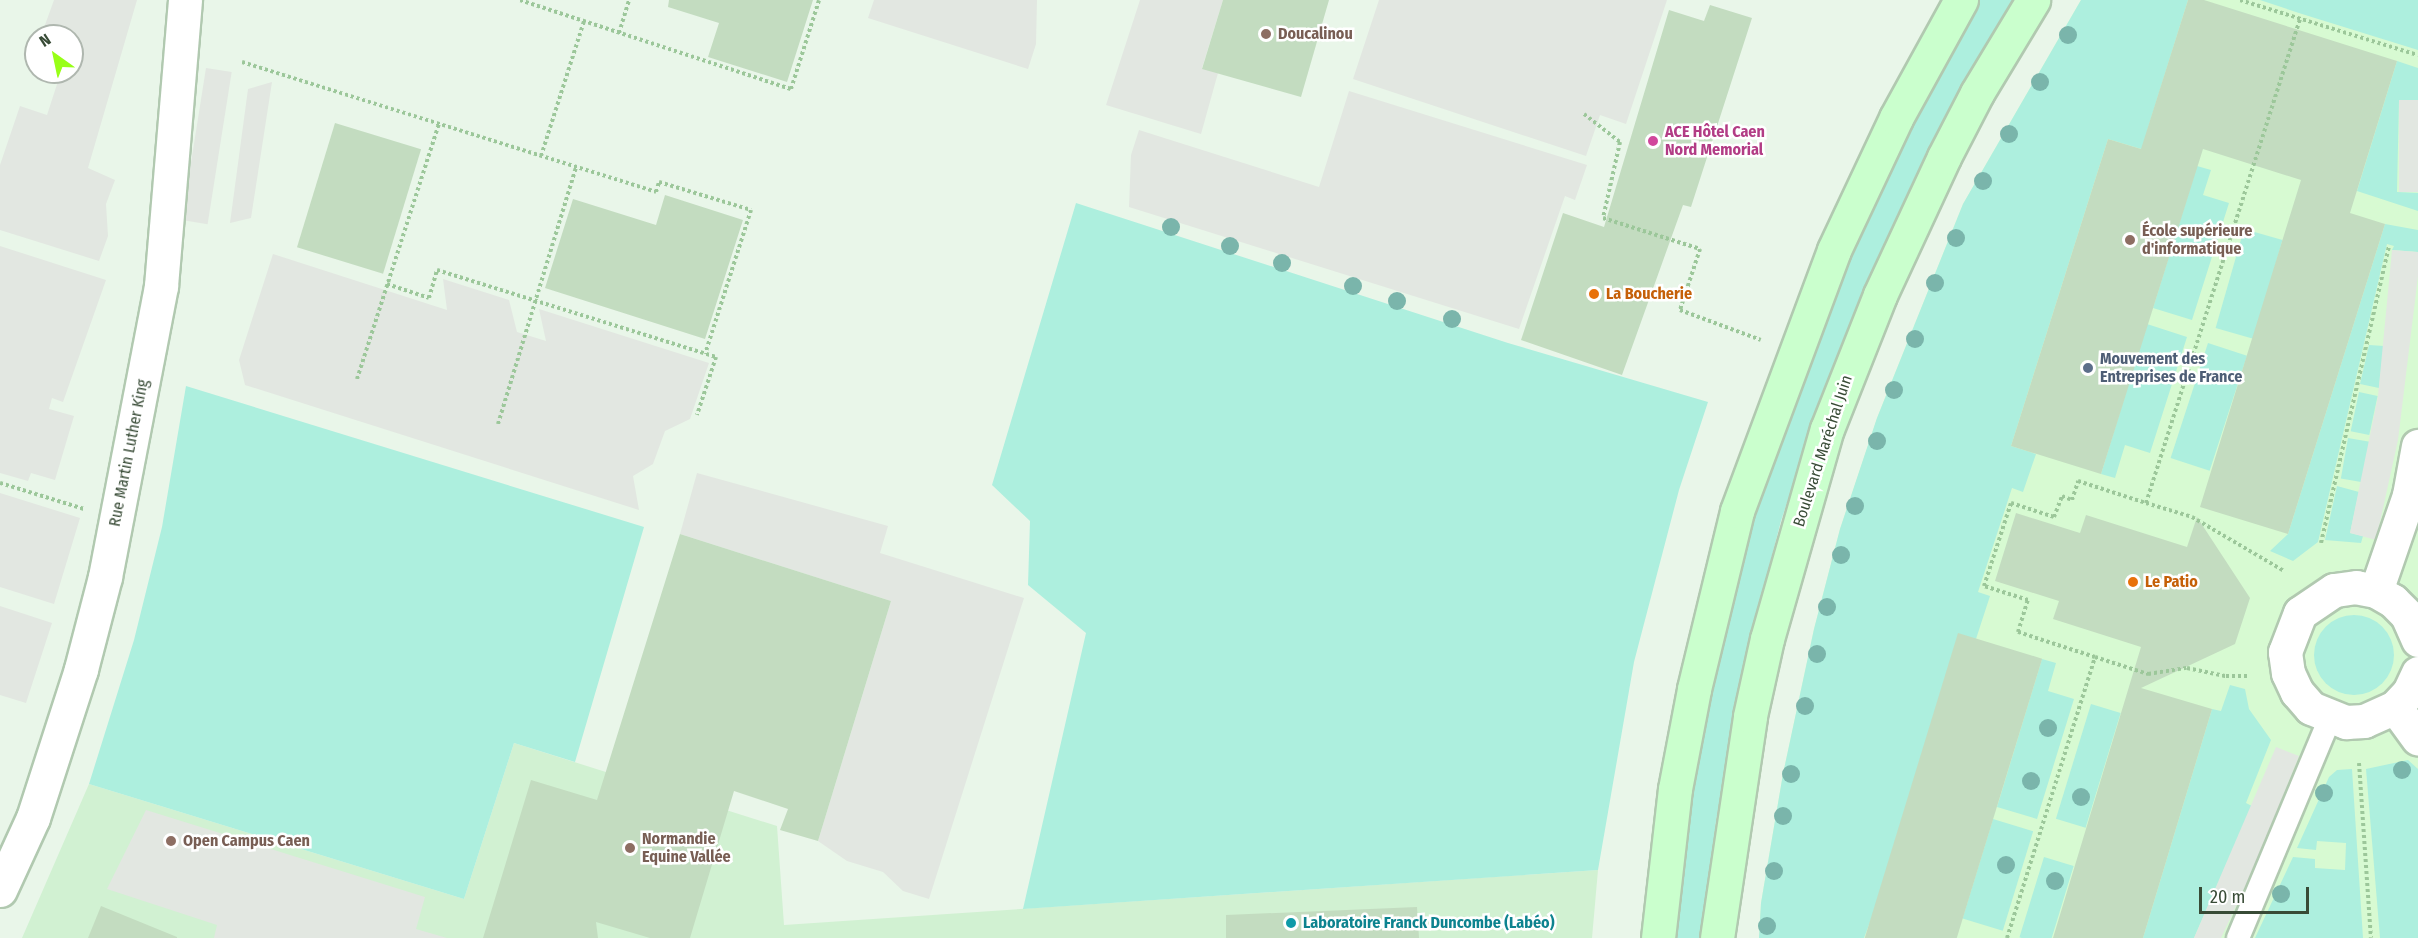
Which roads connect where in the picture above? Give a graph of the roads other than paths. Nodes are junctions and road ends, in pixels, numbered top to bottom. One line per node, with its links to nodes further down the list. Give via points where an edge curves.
1 (185, 0): 11 (street, Rue Martin Luther King, via 161,286 105,577 81,669 33,818)
2 (1961, 0): 12 (main road, via 1896,118 1834,250 1737,511 1683,745)
3 (2033, 0): 13 (main road, Boulevard Maréchal Juin, via 1944,157 1880,295 1827,429 1767,639 1750,716)
4 (2418, 446): 5 (street, via 2409,495)
5 (2376, 591): 6 (street, via 2393,601); 9 (street, via 2356,587 2334,590 2300,613 2290,632 2285,652 2288,673 2311,708)
6 (2418, 634)
7 (2418, 673): 8 (street, via 2409,692)
8 (2395, 707): 9 (street, via 2364,721); 10 (street)
9 (2330, 718): 14 (lane)
10 (2418, 739)
11 (0, 890)
12 (1658, 938)
13 (1717, 938)
14 (2238, 938)

